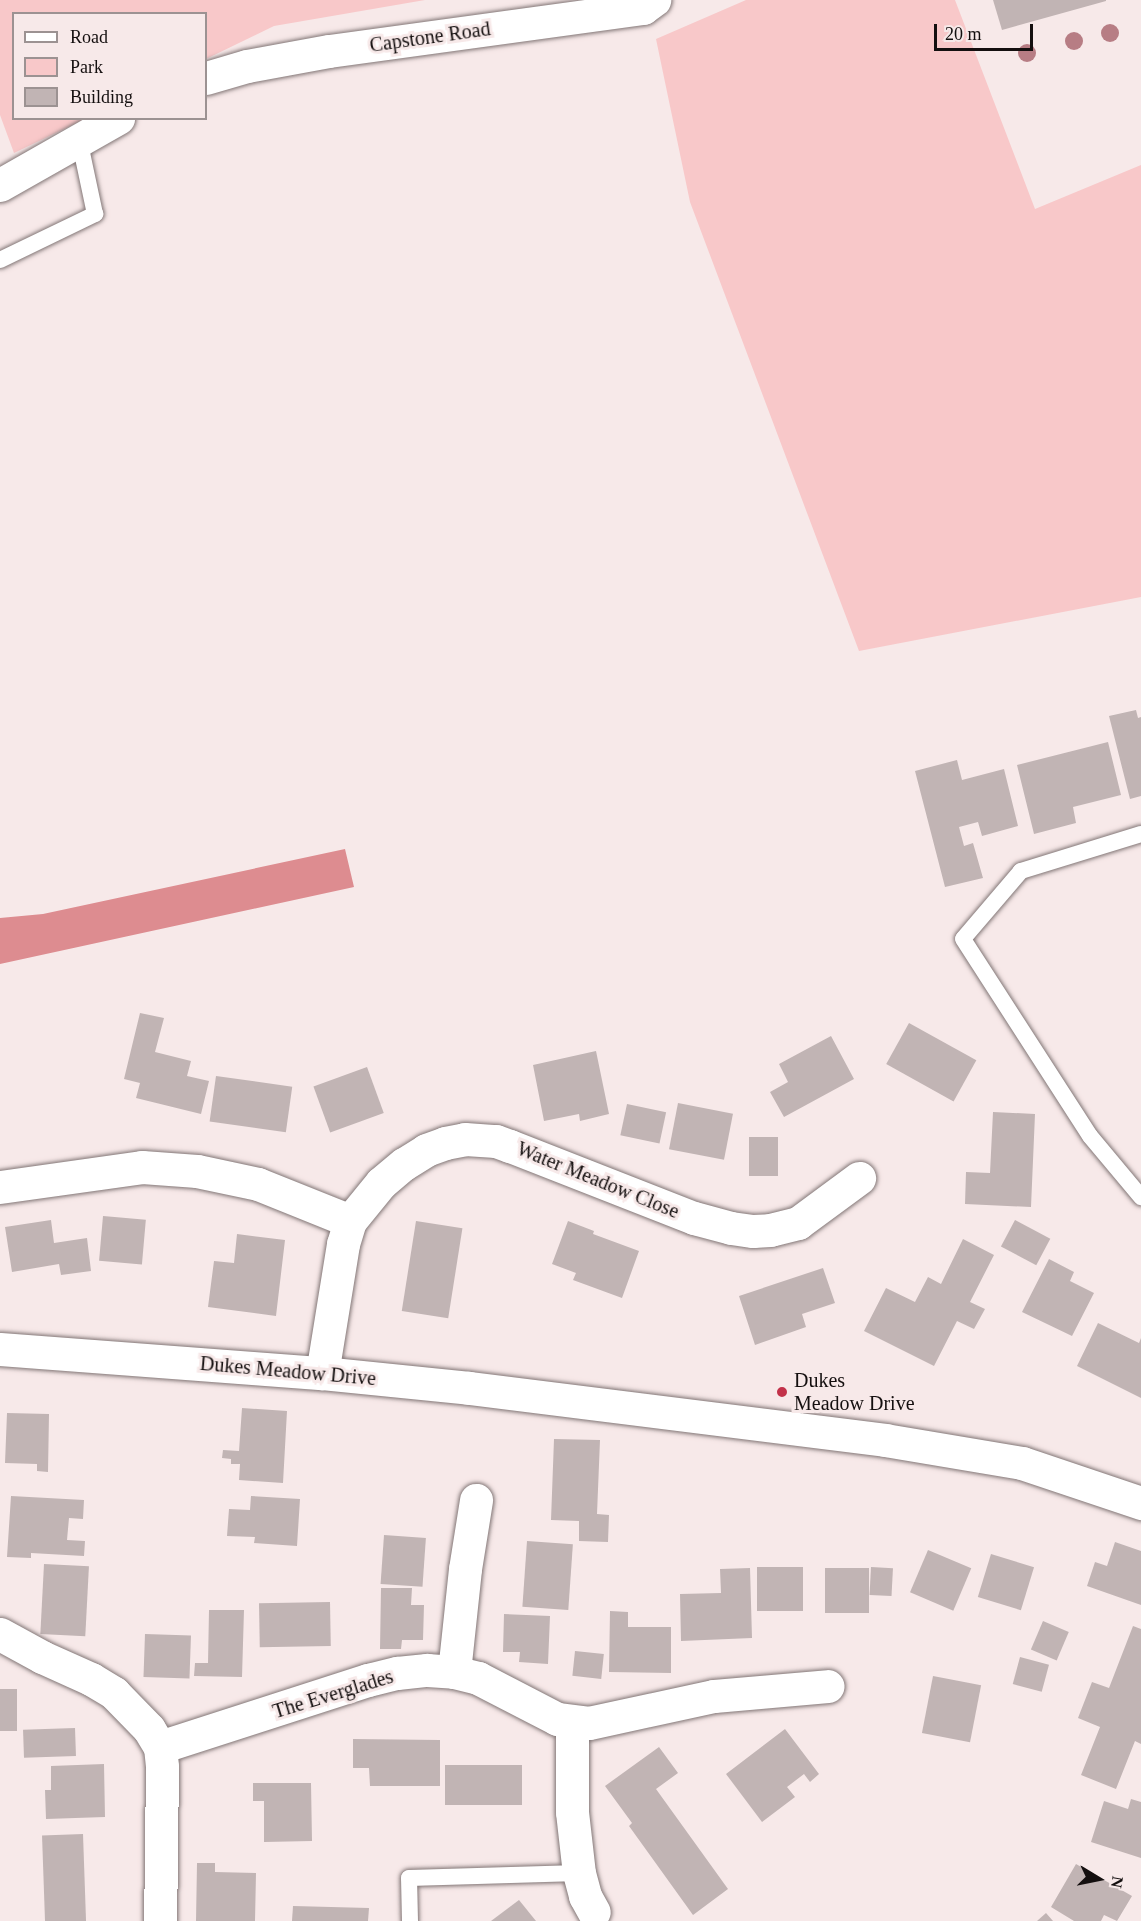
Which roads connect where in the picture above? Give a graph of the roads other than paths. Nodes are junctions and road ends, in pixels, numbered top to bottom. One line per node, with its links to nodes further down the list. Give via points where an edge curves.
1 (654, 0): 2 (street, Capstone Road, via 643,8 329,51)
2 (207, 78)
3 (114, 120): 4 (street)
4 (79, 139): 5 (street); 6 (lane, via 95,214)
5 (0, 185)
6 (0, 260)
7 (1141, 834): 10 (lane, via 1021,871 963,939 1090,1136)
8 (859, 1178): 11 (street, Water Meadow Close, via 798,1223 753,1231 694,1218 496,1141 465,1139 426,1150 404,1164 381,1183)
9 (0, 1187): 11 (street, via 142,1167 197,1171 258,1184)
10 (1141, 1197)
11 (350, 1221): 13 (street, Water Meadow Close)
12 (0, 1348): 13 (street, Dukes Meadow Drive)
13 (322, 1373): 15 (street, Dukes Meadow Drive, via 963,1451 1022,1463)
14 (476, 1500): 17 (street)
15 (1141, 1503)
16 (0, 1634): 20 (street, via 114,1693 149,1729)
17 (454, 1672): 19 (street, The Everglades, via 478,1678); 20 (street, The Everglades, via 427,1670 368,1680)
18 (828, 1686): 19 (street, The Everglades, via 714,1696 611,1720)
19 (572, 1723): 21 (street, via 571,1792)
20 (160, 1747): 23 (street)
21 (579, 1873): 22 (street); 24 (lane, via 409,1878)
22 (594, 1912)
23 (160, 1921)
24 (410, 1921)

